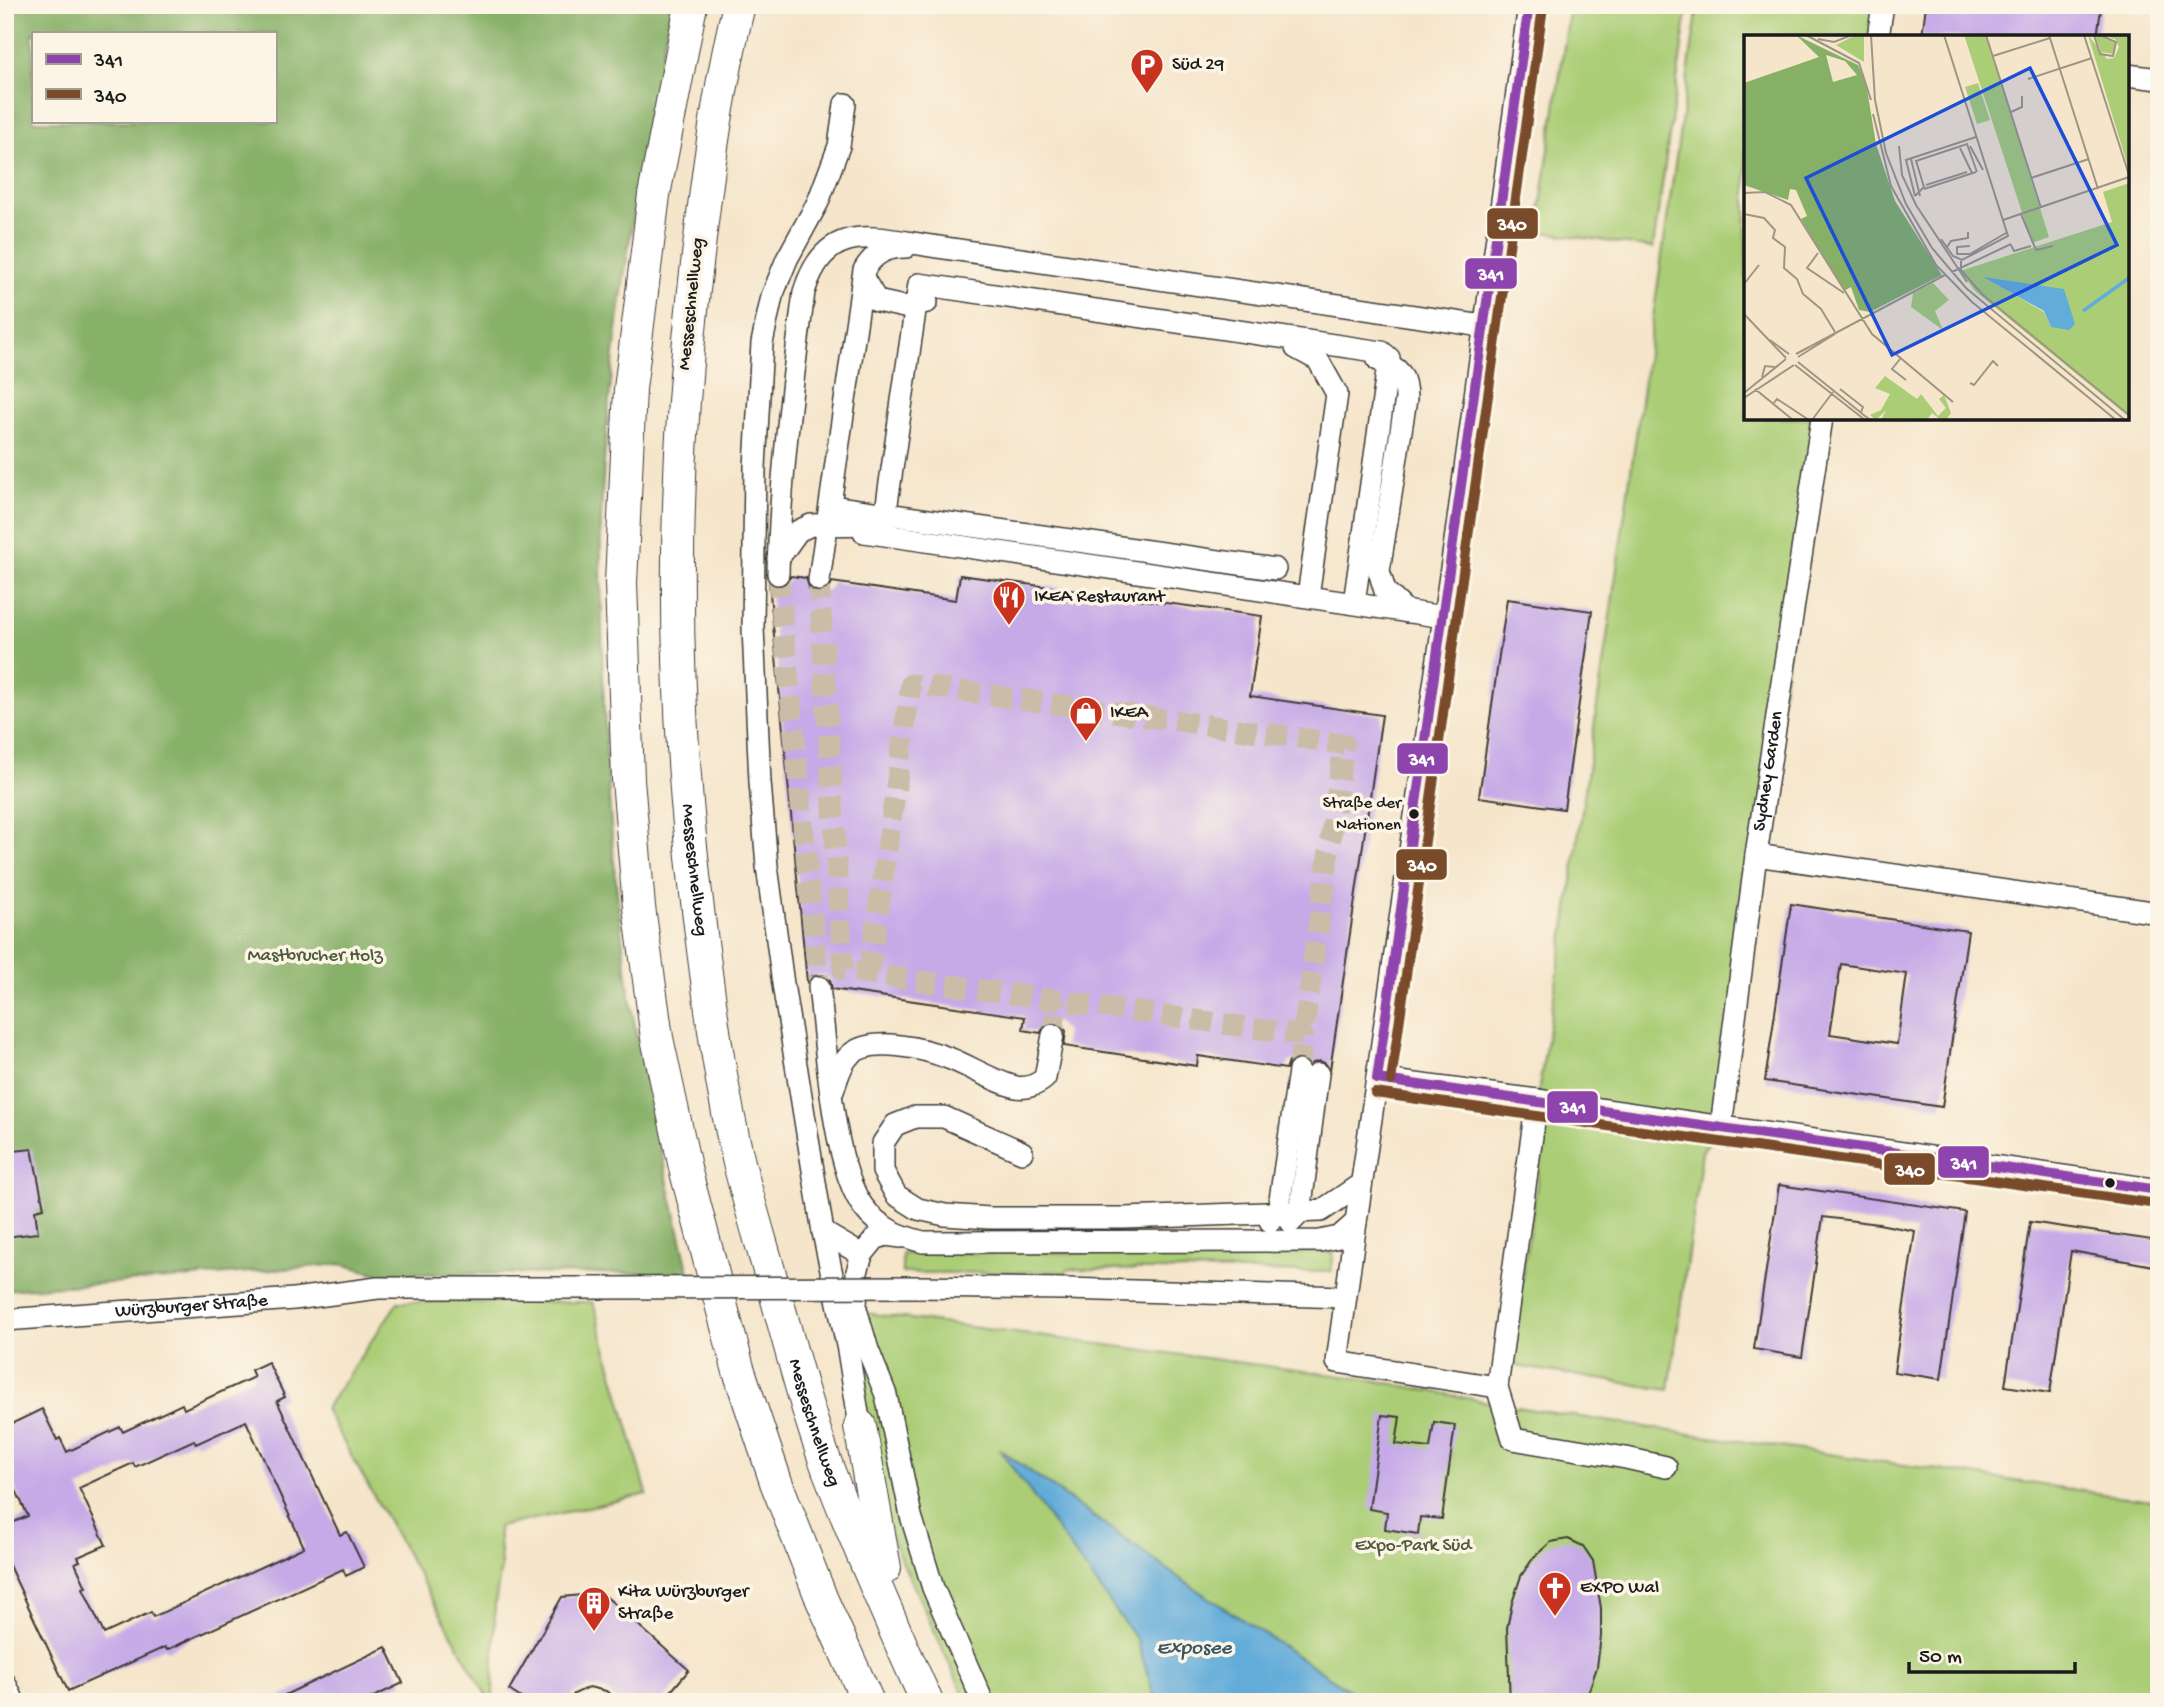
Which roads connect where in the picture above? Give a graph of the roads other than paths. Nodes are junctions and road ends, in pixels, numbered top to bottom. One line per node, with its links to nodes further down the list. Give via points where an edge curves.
1 (691, 5): 49 (highway, via 654,195 630,389 621,583 628,780 639,907 657,1038 738,1368 776,1482)
2 (739, 5): 46 (highway, Messeschnellweg, via 710,162 683,389 676,580 683,778 713,1028 740,1164 827,1465)
3 (1529, 5): 11 (street)
4 (1883, 5): 5 (street)
5 (1878, 35)
6 (2129, 75): 7 (street)
7 (2159, 79)
8 (845, 104): 36 (street, via 839,146 823,191 772,296 762,343 753,550 756,706 767,866)
9 (938, 247): 10 (street, via 891,247 871,258); 11 (street); 18 (street, via 865,237 845,240 824,252 811,271 804,292 785,438 778,567 798,530 811,525 884,524 919,284 1382,352 1389,358)
10 (863, 278): 12 (street, via 877,301 904,307 947,298); 14 (street)
11 (1483, 326): 20 (street)
12 (1296, 348): 17 (street, via 1318,360 1336,394); 19 (street, via 1380,360 1402,373 1406,399 1378,571 1385,591)
13 (1822, 420): 21 (street, Sydney Garden)
14 (828, 517): 15 (street); 16 (street); 17 (street)
15 (1275, 569)
16 (819, 580)
17 (1308, 596): 18 (street)
18 (1354, 603): 19 (street)
19 (1407, 612): 20 (street)
20 (1444, 617): 25 (street)
21 (1756, 855): 22 (street); 28 (street, Sydney Garden)
22 (2159, 914)
23 (819, 987): 26 (street)
24 (1053, 1035): 26 (street, via 1045,1078 1037,1085 1017,1087 947,1057 873,1044 849,1055)
25 (1377, 1079): 27 (street); 30 (street)
26 (832, 1093): 37 (street, via 845,1171 863,1208)
27 (1537, 1100): 28 (street); 43 (street)
28 (1721, 1126): 31 (street)
29 (1022, 1152): 33 (street, via 944,1117 915,1117 895,1125 883,1143 883,1171 896,1195 918,1209 945,1215)
30 (1361, 1184): 32 (street, via 1321,1211); 35 (street)
31 (2159, 1190)
32 (1300, 1213): 34 (street, via 1286,1227); 34 (street, via 1309,1072)
33 (1124, 1218): 34 (street); 39 (street)
34 (1270, 1221): 38 (street)
35 (1356, 1222): 38 (street, via 1339,1237 1320,1241); 41 (street)
36 (823, 1232): 40 (street); 44 (street)
37 (901, 1237): 39 (street, via 923,1242); 40 (street, via 875,1239)
38 (1206, 1241): 39 (street)
39 (1167, 1242)
40 (862, 1255): 51 (street, via 856,1309 886,1395 911,1516 933,1588)
41 (1345, 1297): 42 (street, Würzburger Straße, bridge, via 917,1287 378,1288 294,1299); 43 (street, via 1337,1362)
42 (5, 1320)
43 (1497, 1387): 45 (street, via 1513,1439)
44 (860, 1426): 46 (highway)
45 (1666, 1467)
46 (901, 1644): 50 (highway, Messeschnellweg)
47 (5, 1683): 48 (street)
48 (13, 1702)
49 (868, 1702)
50 (927, 1702)
51 (983, 1702)

